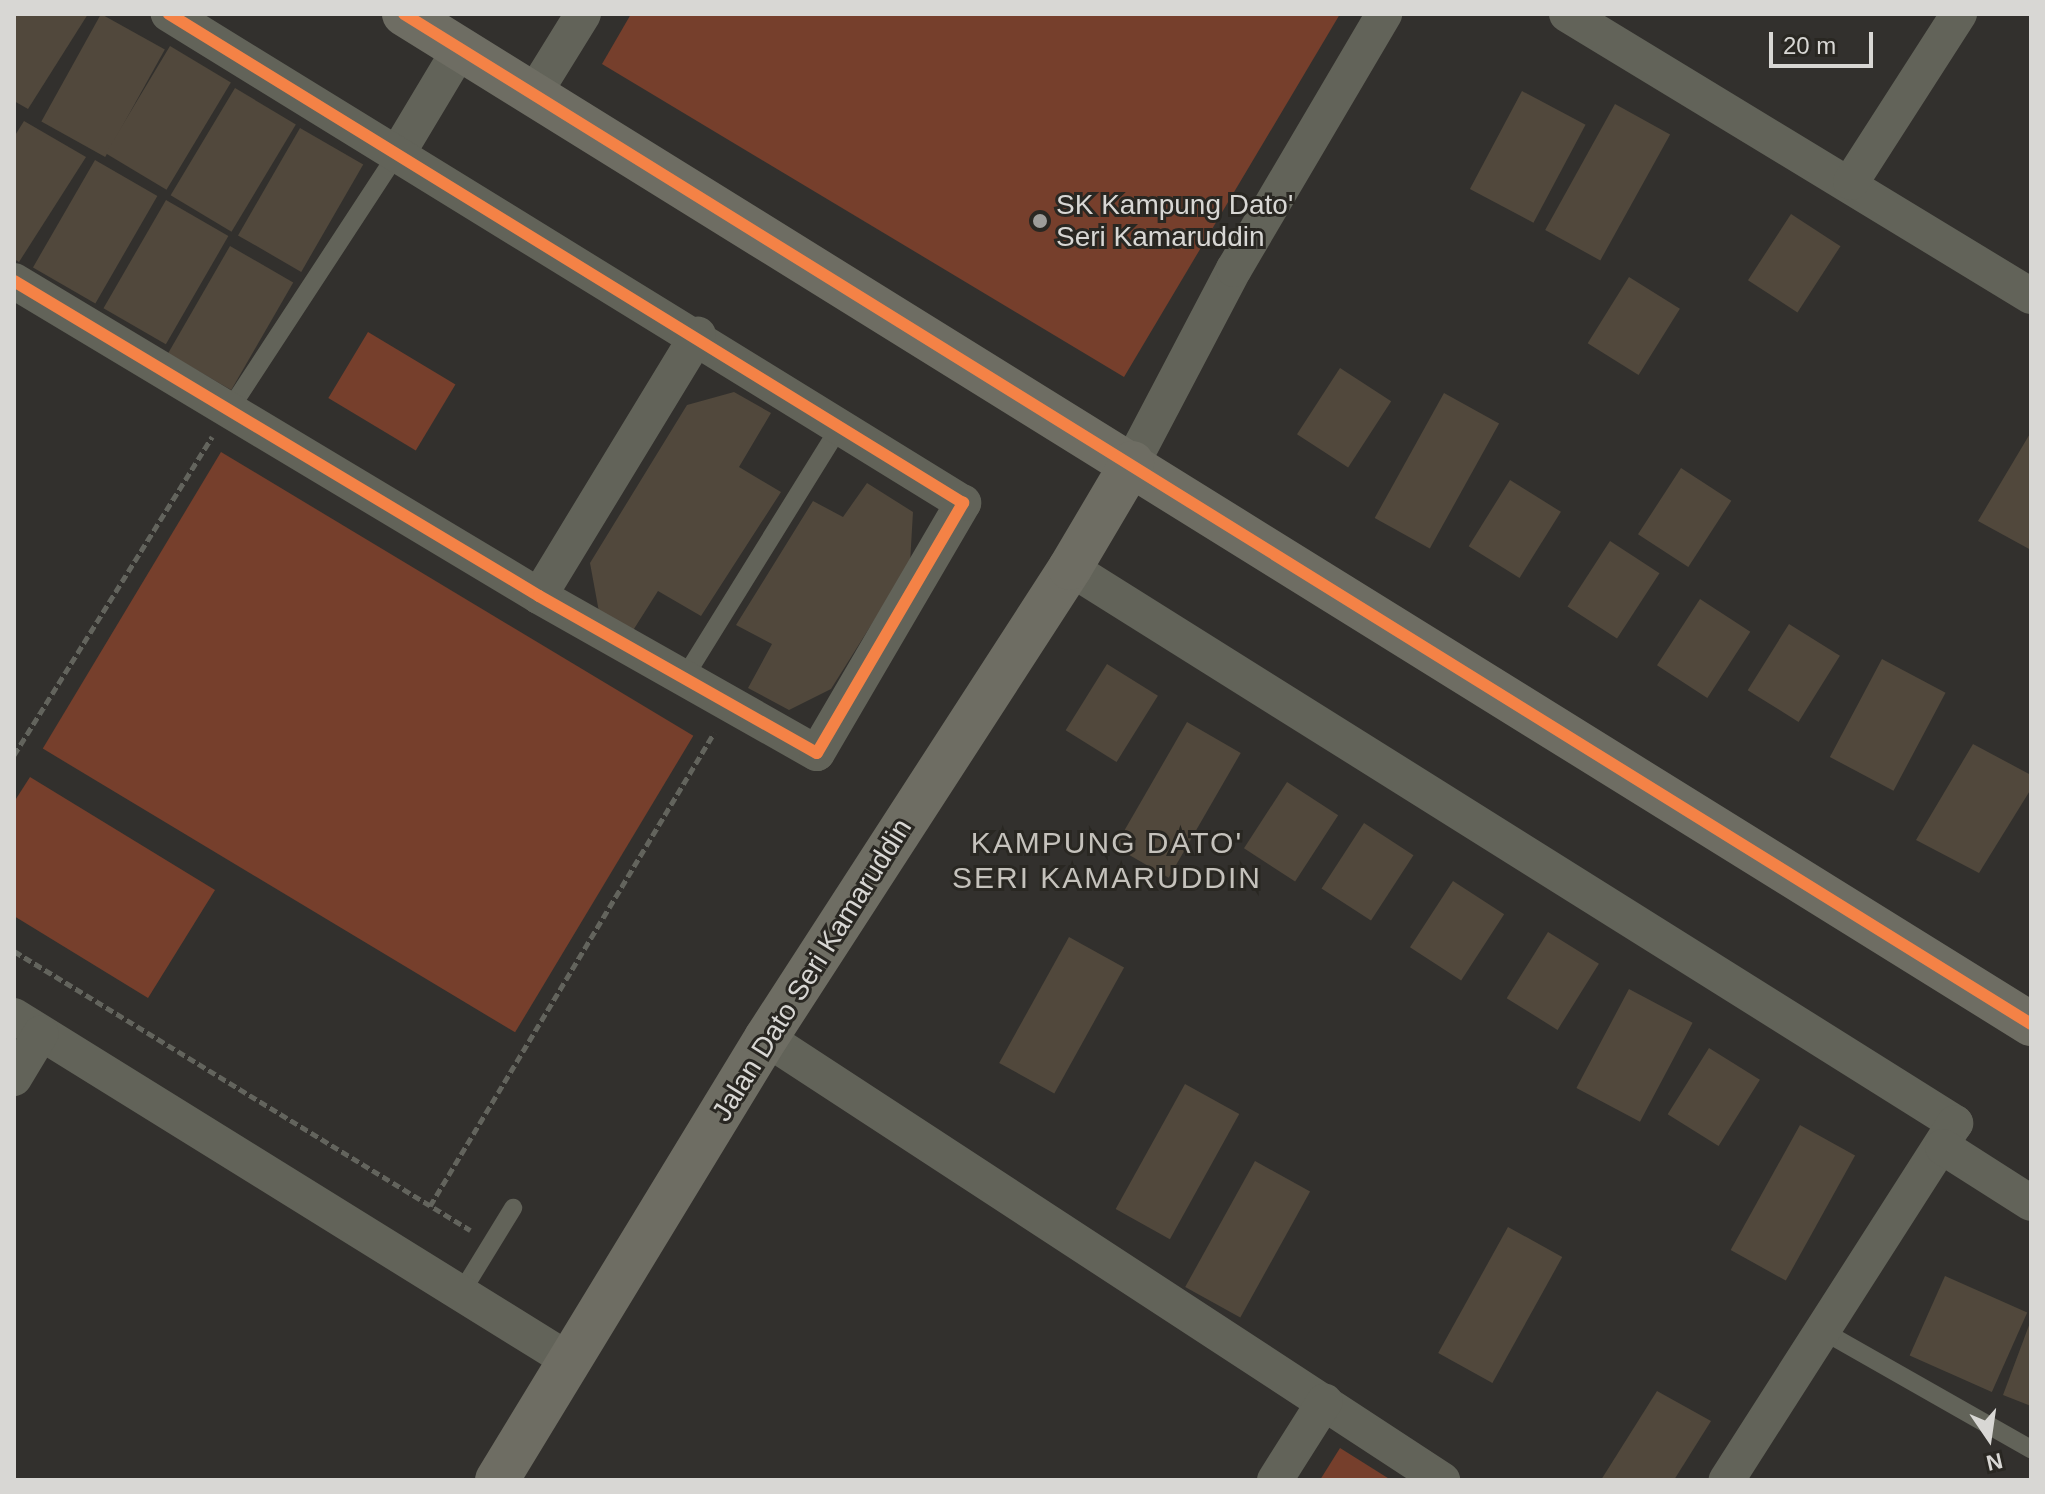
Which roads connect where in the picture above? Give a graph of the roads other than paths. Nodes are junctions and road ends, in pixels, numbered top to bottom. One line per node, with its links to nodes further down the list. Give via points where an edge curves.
1 (169, 14): 9 (street)
2 (404, 14): 7 (street)
3 (583, 14): 8 (street)
4 (1384, 14): 16 (street, via 1234,269)
5 (1567, 14): 10 (street)
6 (1959, 14): 10 (street)
7 (460, 49): 8 (street); 9 (street)
8 (533, 95): 16 (street)
9 (399, 151): 13 (street); 14 (lane)
10 (1851, 182): 12 (street)
11 (14, 281): 14 (street)
12 (2031, 296)
13 (698, 335): 15 (street); 18 (street)
14 (228, 412): 18 (street)
15 (841, 425): 19 (lane); 19 (street, via 963,503 817,753)
16 (1132, 463): 17 (street, Jalan Dato Seri Kamaruddin); 21 (street)
17 (1070, 568): 22 (street, Jalan Dato Seri Kamaruddin); 24 (street, via 1955,1123)
18 (539, 596): 19 (street)
19 (684, 678)
20 (28, 1024): 23 (street); 27 (street)
21 (2031, 1024)
22 (766, 1038): 29 (street, Jalan Dato Seri Kamaruddin); 30 (street)
23 (14, 1078)
24 (1943, 1147): 25 (street); 28 (street)
25 (2031, 1203)
26 (513, 1208): 27 (lane)
27 (461, 1293): 29 (street)
28 (1823, 1331): 31 (lane); 35 (street)
29 (570, 1361): 32 (street, Jalan Dato Seri Kamaruddin)
30 (1325, 1401): 33 (street); 34 (street)
31 (2031, 1449)
32 (497, 1480)
33 (1275, 1480)
34 (1442, 1480)
35 (1727, 1480)

